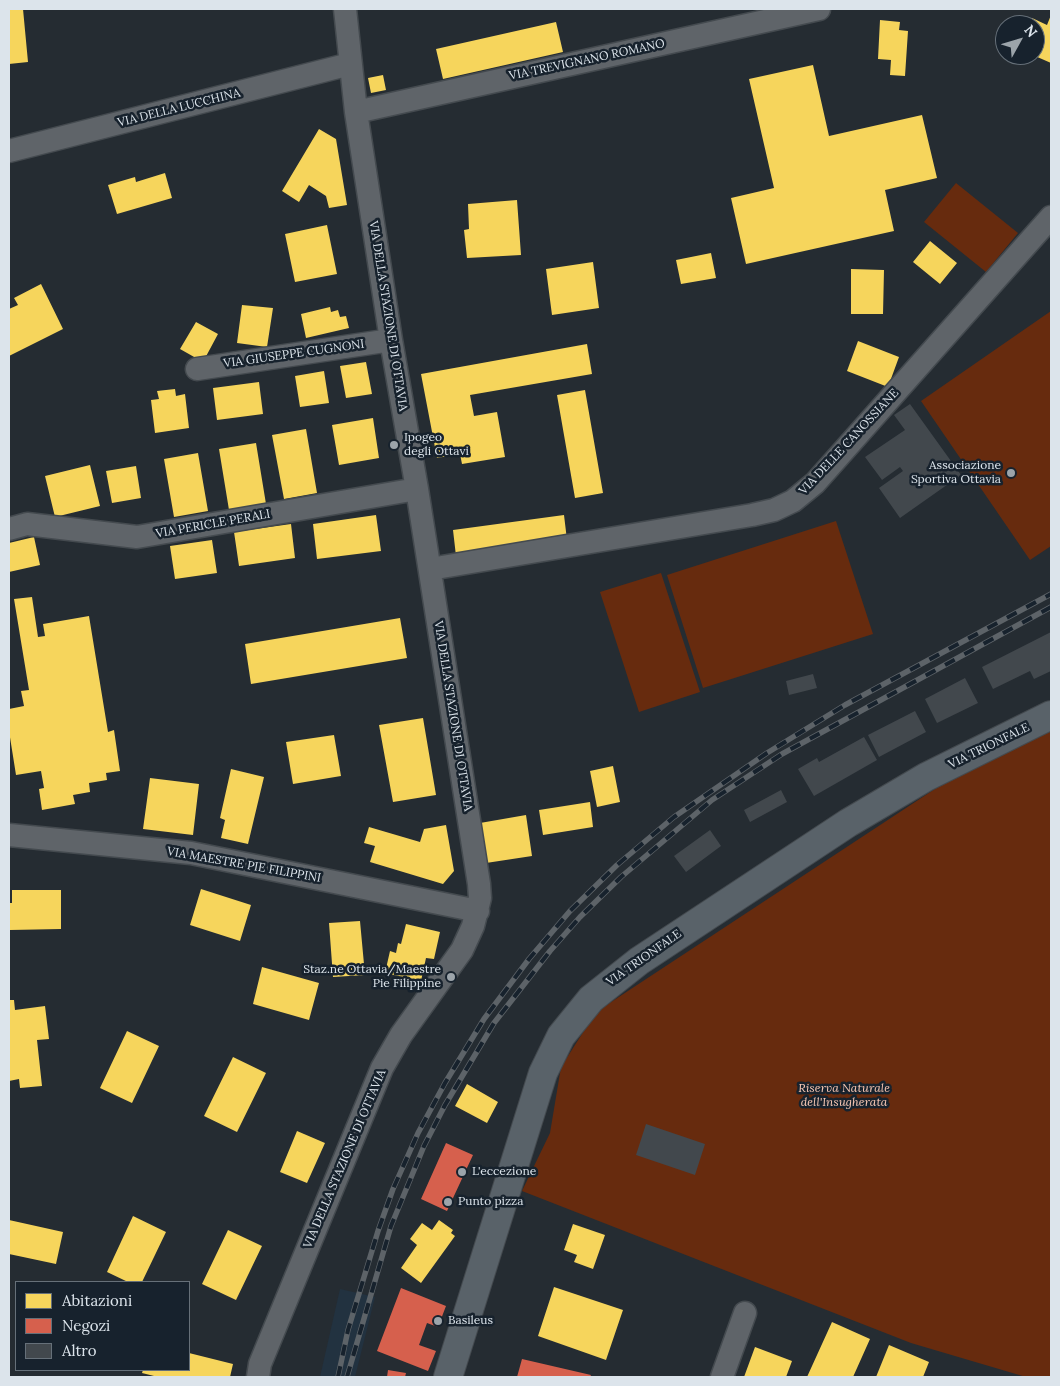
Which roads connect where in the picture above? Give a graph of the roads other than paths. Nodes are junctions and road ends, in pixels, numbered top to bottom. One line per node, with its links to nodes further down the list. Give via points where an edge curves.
1 (345, 9): 3 (street, VIA DELLA STAZIONE DI OTTAVIA)
2 (819, 9): 4 (street, VIA TREVIGNANO ROMANO)
3 (350, 64): 4 (street, VIA DELLA STAZIONE DI OTTAVIA); 5 (street, VIA DELLA LUCCHINA)
4 (356, 112): 7 (street, VIA DELLA STAZIONE DI OTTAVIA)
5 (9, 151)
6 (1051, 217): 11 (street, VIA DELLE CANOSSIANE, via 815,483 793,501 752,515)
7 (391, 340): 8 (street, VIA GIUSEPPE CUGNONI); 9 (street, VIA DELLA STAZIONE DI OTTAVIA)
8 (197, 369)
9 (418, 490): 10 (street, VIA PERICLE PERALI, via 137,538 27,524); 11 (street, VIA DELLA STAZIONE DI OTTAVIA)
10 (9, 528)
11 (430, 569): 14 (street, VIA DELLA STAZIONE DI OTTAVIA, via 480,884)
12 (1051, 715): 17 (main road, VIA TRIONFALE, via 926,777 848,823 632,965 586,1003 560,1036 542,1073)
13 (9, 835): 14 (street, VIA MAESTRE PIE FILIPPINI, via 191,853)
14 (478, 911): 16 (street, VIA DELLA STAZIONE DI OTTAVIA, via 474,926 456,958 401,1035 379,1075 260,1364)
15 (745, 1313): 18 (street)
16 (258, 1377)
17 (448, 1377)
18 (722, 1377)

